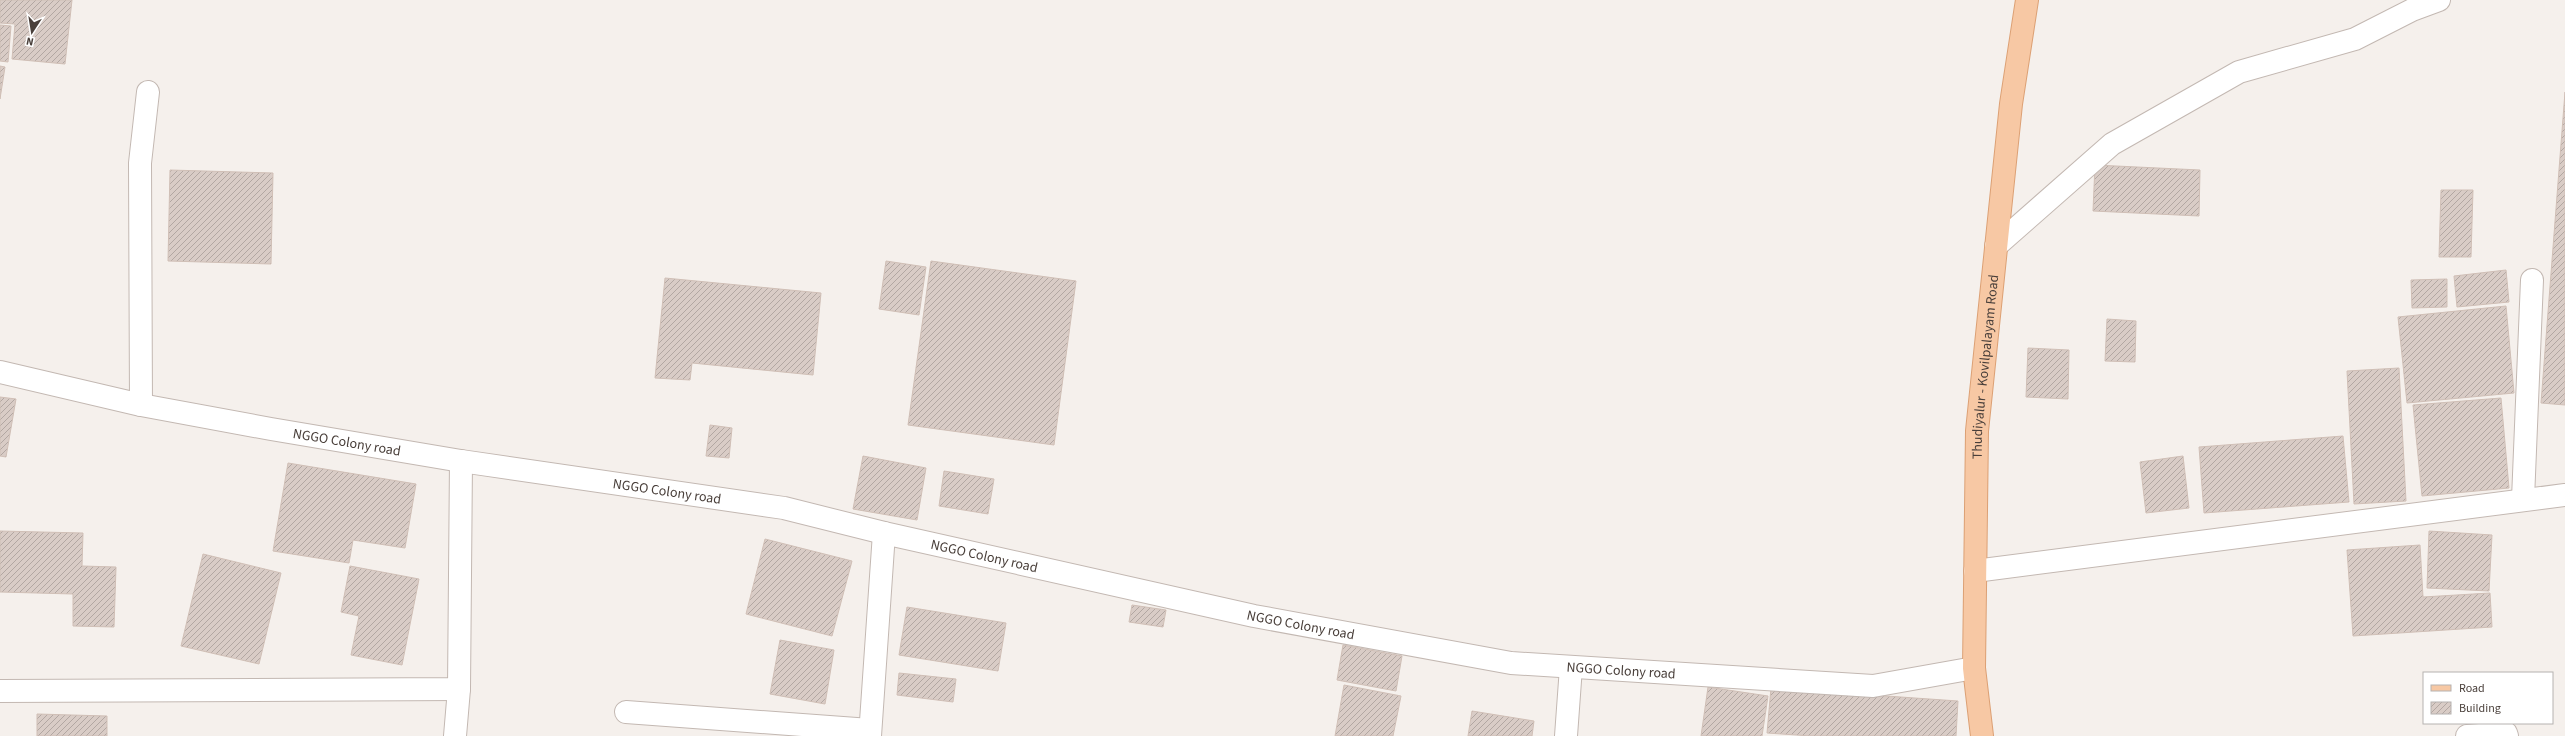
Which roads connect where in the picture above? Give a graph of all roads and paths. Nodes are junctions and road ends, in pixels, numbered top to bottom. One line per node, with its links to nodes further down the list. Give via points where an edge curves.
1 (2027, 0): 4 (main road, Thudiyalur - Kovilpalayam Road, via 2011,104)
2 (2439, 0): 4 (street, via 2412,10 2355,39 2239,72 2112,144)
3 (148, 92): 7 (street, via 140,163)
4 (1996, 246): 12 (main road, Thudiyalur - Kovilpalayam Road, via 1977,431)
5 (2532, 280): 10 (street)
6 (0, 372): 7 (street, NGGO Colony road)
7 (141, 405): 8 (street, NGGO Colony road)
8 (461, 461): 11 (street, NGGO Colony road, via 784,508); 15 (street)
9 (2565, 495): 10 (street)
10 (2523, 499): 12 (street)
11 (884, 533): 13 (street, NGGO Colony road, via 1254,616 1511,663); 18 (street)
12 (1975, 571): 14 (main road, Thudiyalur - Kovilpalayam Road)
13 (1571, 667): 14 (street, NGGO Colony road, via 1873,686); 20 (street)
14 (1974, 668): 21 (main road, Thudiyalur - Kovilpalayam Road)
15 (459, 689): 16 (street); 19 (street)
16 (0, 691)
17 (626, 712): 18 (street)
18 (870, 733)
19 (455, 736)
20 (1566, 736)
21 (1982, 736)
22 (2467, 736): 23 (street, via 2506,733)
23 (2507, 736)

